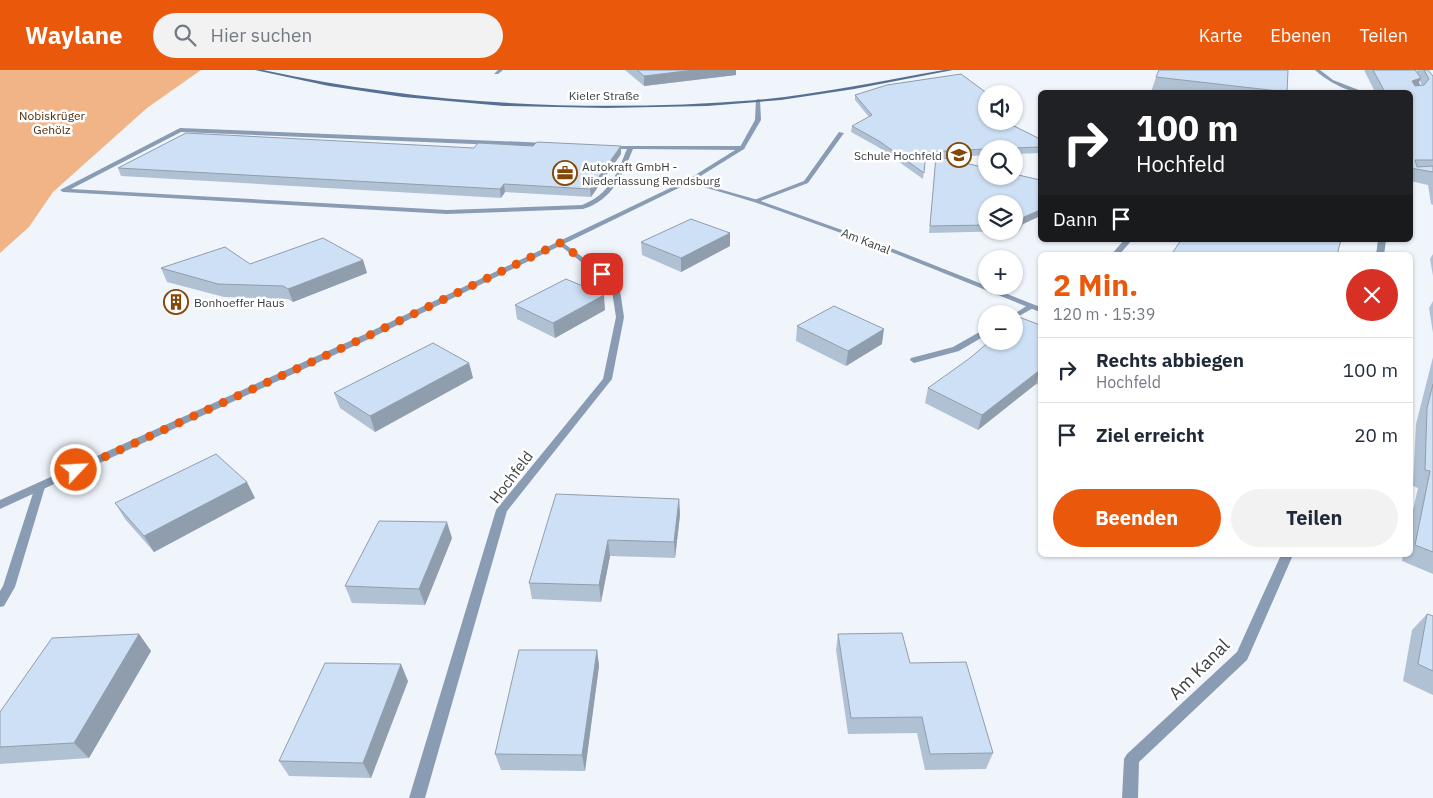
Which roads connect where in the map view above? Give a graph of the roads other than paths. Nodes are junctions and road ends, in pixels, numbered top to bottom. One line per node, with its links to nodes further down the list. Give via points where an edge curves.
1 (257, 70): 9 (main road, Kieler Straße, via 353,89 466,102 628,105)
2 (501, 70): 6 (street)
3 (951, 70): 9 (main road, Kieler Straße, via 816,94)
4 (1317, 70): 7 (street, via 1331,81)
5 (1410, 70): 8 (street, via 1420,88)
6 (496, 73)
7 (1356, 90)
8 (1413, 93)
9 (758, 100): 14 (street, via 758,120)
10 (841, 132): 16 (street, via 806,182)
11 (552, 145): 13 (street, via 180,130 63,190 447,212 583,207 608,194)
12 (602, 147): 13 (street)
13 (632, 147): 14 (street)
14 (742, 148): 15 (street)
15 (689, 181): 16 (street, Am Kanal); 18 (street)
16 (756, 201): 20 (street, Am Kanal, via 871,242)
17 (1126, 242): 19 (street)
18 (560, 243): 25 (street, via 366,337); 29 (street, Hochfeld, via 615,284 620,317 607,379 502,510)
19 (1117, 252)
20 (1031, 307): 21 (street, Am Kanal); 22 (street)
21 (1038, 309)
22 (1023, 312)
23 (978, 337): 24 (street, via 956,349)
24 (914, 360)
25 (40, 487): 26 (street); 28 (street, via 9,587)
26 (0, 505)
27 (1286, 557): 30 (street, Am Kanal, via 1242,656 1132,759)
28 (0, 602)
29 (417, 798)
30 (1130, 798)

